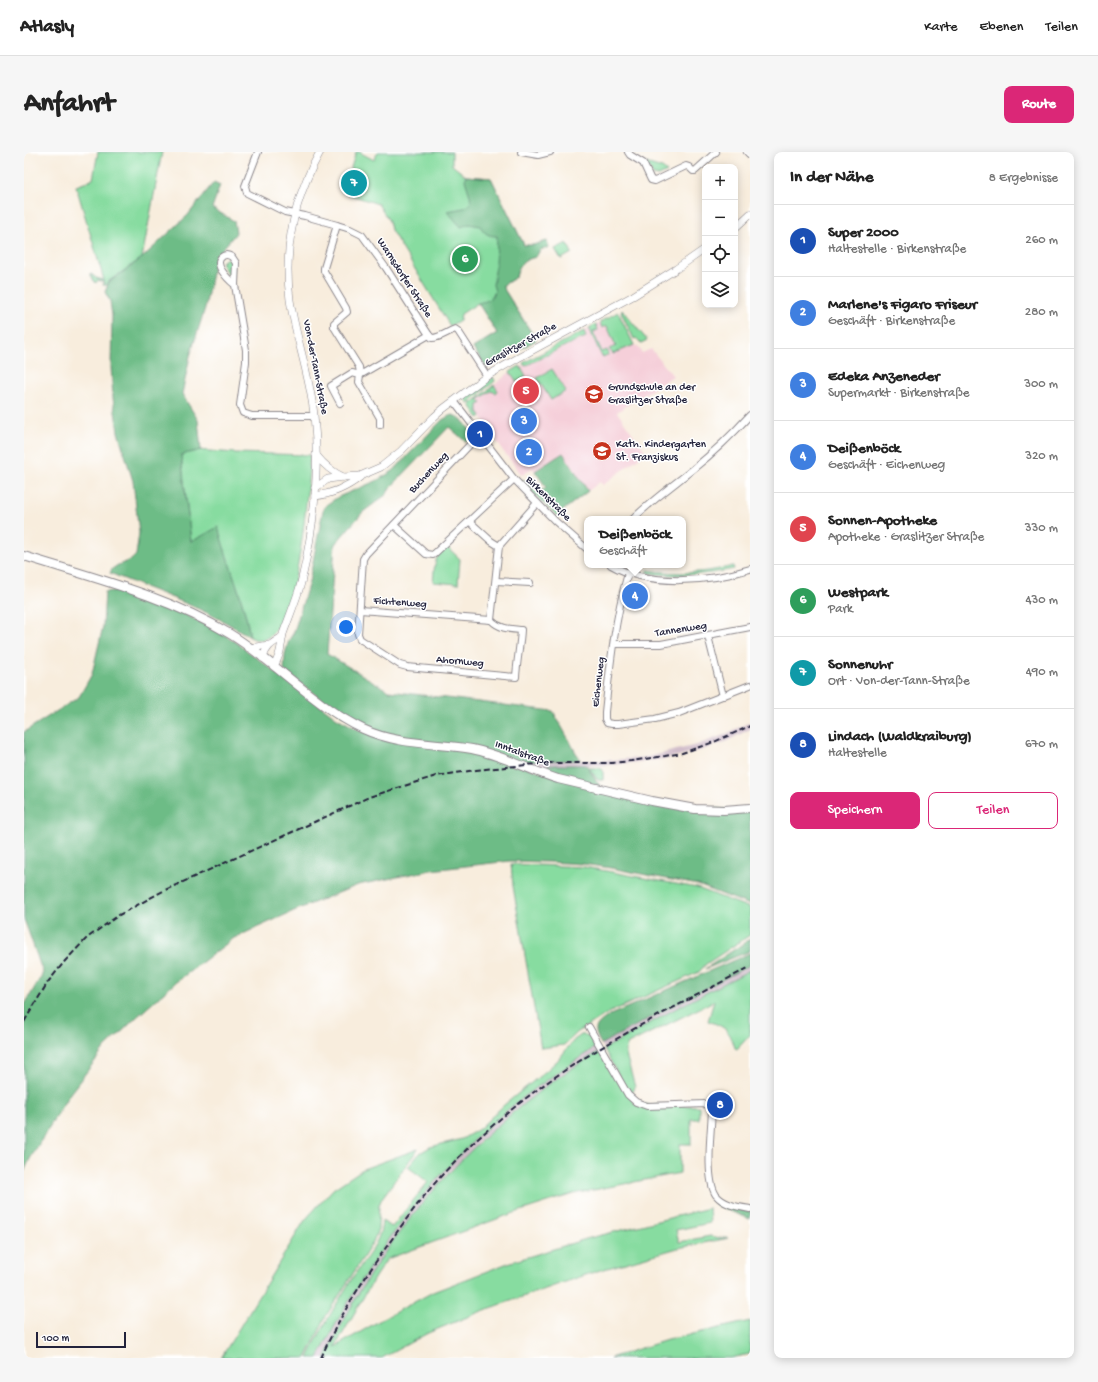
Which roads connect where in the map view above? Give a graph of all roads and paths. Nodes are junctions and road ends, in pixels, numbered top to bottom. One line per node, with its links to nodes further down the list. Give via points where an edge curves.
1 (258, 152): 9 (street, Warnsdorfer Straße, via 245,191 285,212)
2 (320, 152): 9 (street, Von-der-Tann-Straße, via 304,184)
3 (521, 152): 4 (street)
4 (550, 152)
5 (628, 152): 6 (street, via 643,163 651,180 655,181 686,166 695,171)
6 (716, 152)
7 (747, 152): 8 (street)
8 (750, 155)
9 (294, 214): 11 (street, Warnsdorfer Straße); 21 (street, Von-der-Tann-Straße, via 289,240 290,295)
10 (750, 214): 12 (street)
11 (338, 225): 15 (street, Warnsdorfer Straße, via 365,238); 16 (street, via 324,271 346,308 347,312 336,320 334,326 359,367)
12 (738, 225)
13 (702, 251): 17 (street, Graslitzer Straße, via 632,296)
14 (235, 285): 21 (street, via 246,350 240,402 243,413 252,416)
15 (429, 335): 16 (street, Warnsdorfer Straße); 17 (street, Warnsdorfer Straße, via 436,338 454,329 458,331)
16 (360, 375): 19 (street, Warnsdorfer Straße, via 352,374 331,386); 22 (street, via 359,382 380,418)
17 (487, 376): 18 (street, Graslitzer Straße)
18 (454, 401): 23 (street, Birkenstraße); 25 (street, Graslitzer Straße, via 391,460)
19 (340, 403)
20 (750, 415): 31 (street, via 708,457)
21 (314, 416): 24 (street, Von-der-Tann-Straße)
22 (380, 424)
23 (480, 434): 27 (street, Birkenstraße); 33 (street, Buchenweg)
24 (316, 455): 26 (street, via 328,468); 28 (street, Von-der-Tann-Straße)
25 (360, 476): 26 (street, Graslitzer Straße); 29 (street, Graslitzer Straße, via 350,485 337,491)
26 (344, 477): 28 (street, Graslitzer Straße, via 328,479)
27 (514, 479): 30 (street, Birkenstraße); 32 (street, Birkenstraße)
28 (315, 488): 29 (street, Von-der-Tann-Straße)
29 (315, 496): 46 (street, Von-der-Tann-Straße, via 300,583)
30 (537, 503): 34 (street); 35 (street, Birkenstraße)
31 (636, 516)
32 (469, 520): 33 (street, via 433,555 426,554); 34 (street)
33 (394, 525): 42 (street, Fichtenweg, via 363,558)
34 (499, 546): 40 (street)
35 (584, 546)
36 (24, 556): 49 (main road, Inntalstraße, via 110,582 179,608 206,620)
37 (617, 568): 39 (street)
38 (750, 569): 39 (street, via 729,575 694,579 658,579)
39 (628, 573): 47 (street, Eichenweg, via 617,614)
40 (496, 581): 41 (street); 43 (street)
41 (530, 584)
42 (360, 610): 43 (street, Fichtenweg); 43 (street, Ahornweg, via 359,637 400,665 516,677 521,630 497,626)
43 (491, 620)
44 (750, 627): 45 (street, Tannenweg)
45 (708, 636): 47 (street, Tannenweg, via 661,644); 53 (street)
46 (282, 637): 48 (street); 51 (street, Von-der-Tann-Straße, via 279,656)
47 (614, 644): 53 (street, Eichenweg, via 605,712 605,719 609,724 667,717)
48 (269, 645): 49 (street); 50 (street)
49 (249, 648): 50 (main road, Inntalstraße)
50 (263, 658): 51 (main road, Inntalstraße)
51 (274, 666): 54 (main road, Inntalstraße, via 339,716 381,736 473,750 503,758 558,779 683,807 715,810)
52 (750, 685): 53 (street, Eichenweg)
53 (723, 696)
54 (750, 808)
55 (588, 1027): 56 (street, via 628,1095 636,1102 647,1106 710,1106 710,1175 714,1190 727,1204)
56 (750, 1209)

